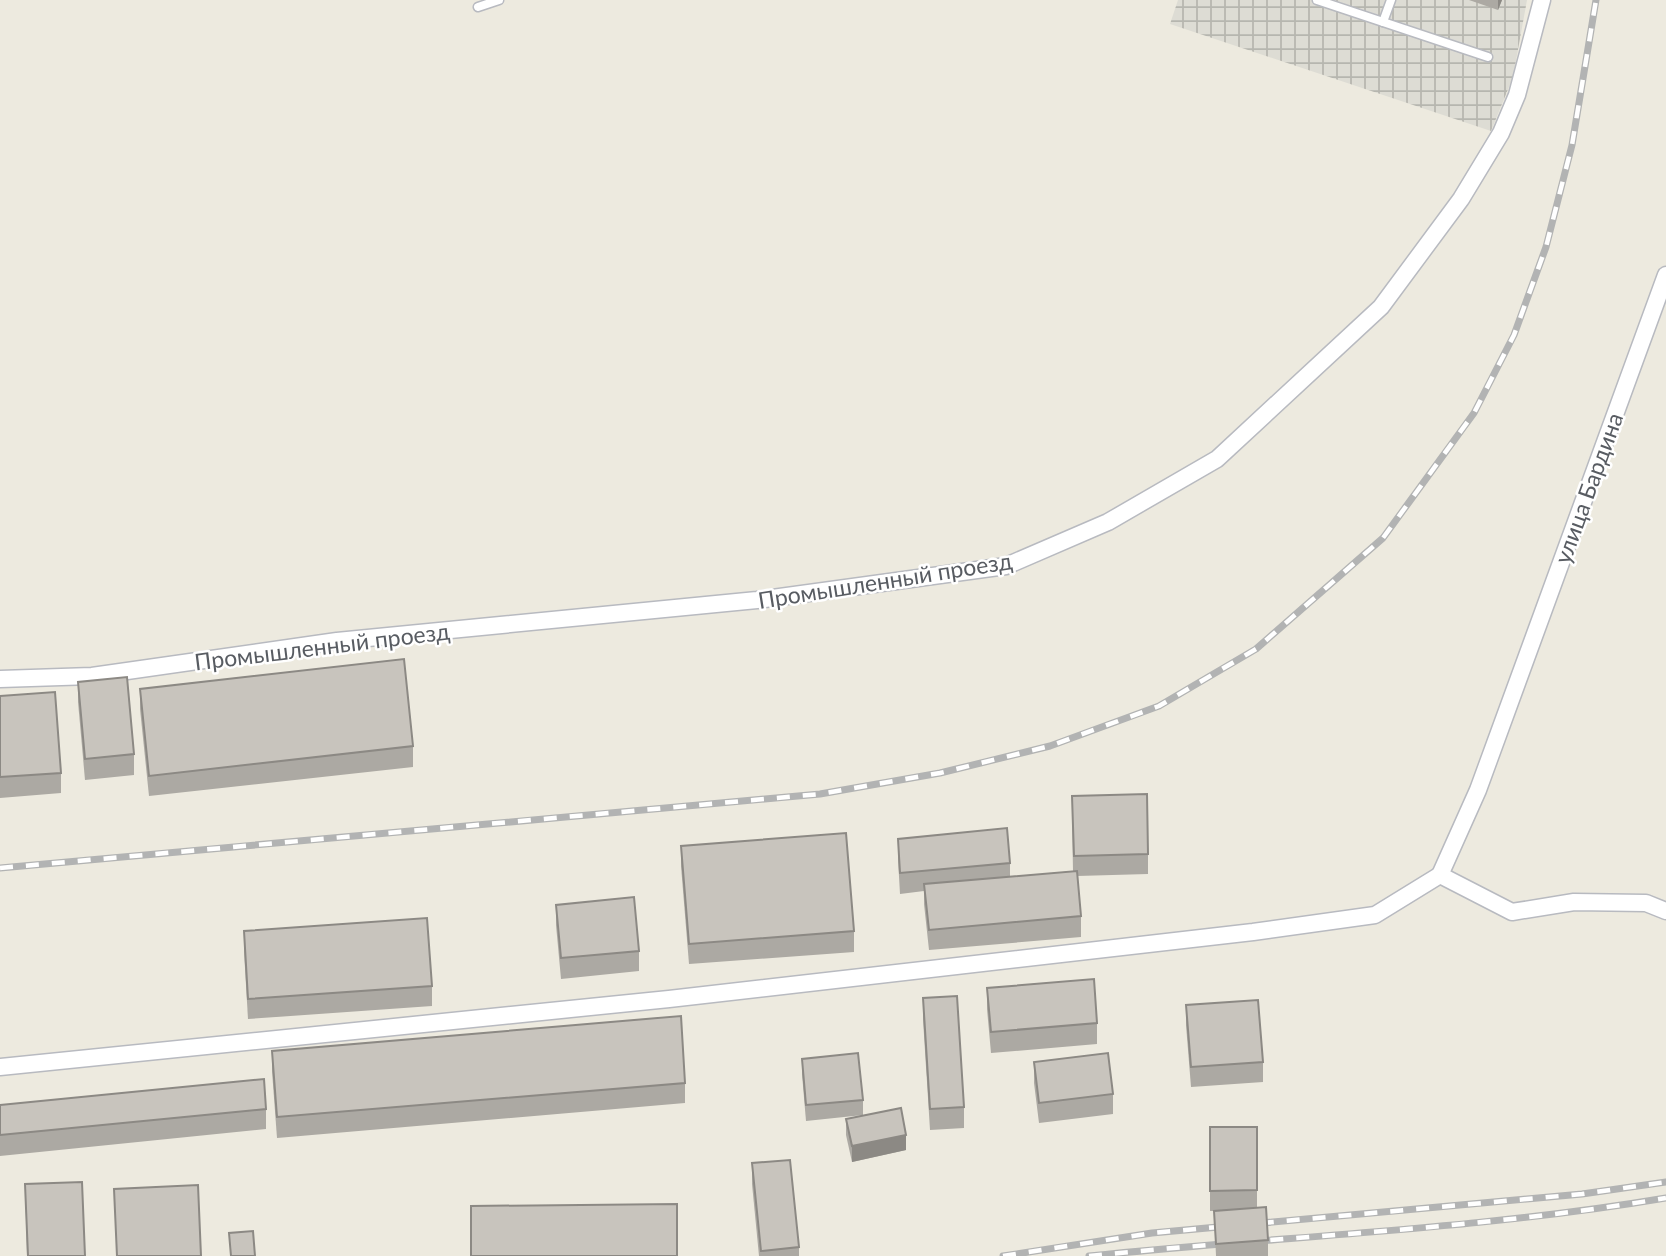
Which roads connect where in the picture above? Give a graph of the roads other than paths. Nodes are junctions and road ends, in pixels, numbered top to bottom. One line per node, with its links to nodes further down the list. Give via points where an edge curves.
1 (499, 0): 5 (lane)
2 (1317, 0): 6 (lane)
3 (1391, 0): 6 (lane)
4 (1542, 0): 9 (street, Промышленный проезд, via 1517,95 1501,133 1461,199 1381,307 1217,459 1108,522 1006,566 757,600 337,641 92,676)
5 (478, 7)
6 (1383, 22): 7 (lane)
7 (1488, 57)
8 (1666, 275): 10 (street, улица Бардина, via 1479,790)
9 (0, 679)
10 (1440, 875): 11 (street, via 1511,912 1574,902 1646,903); 12 (street, via 1375,915 1266,930 669,999)
11 (1666, 911)
12 (0, 1067)

